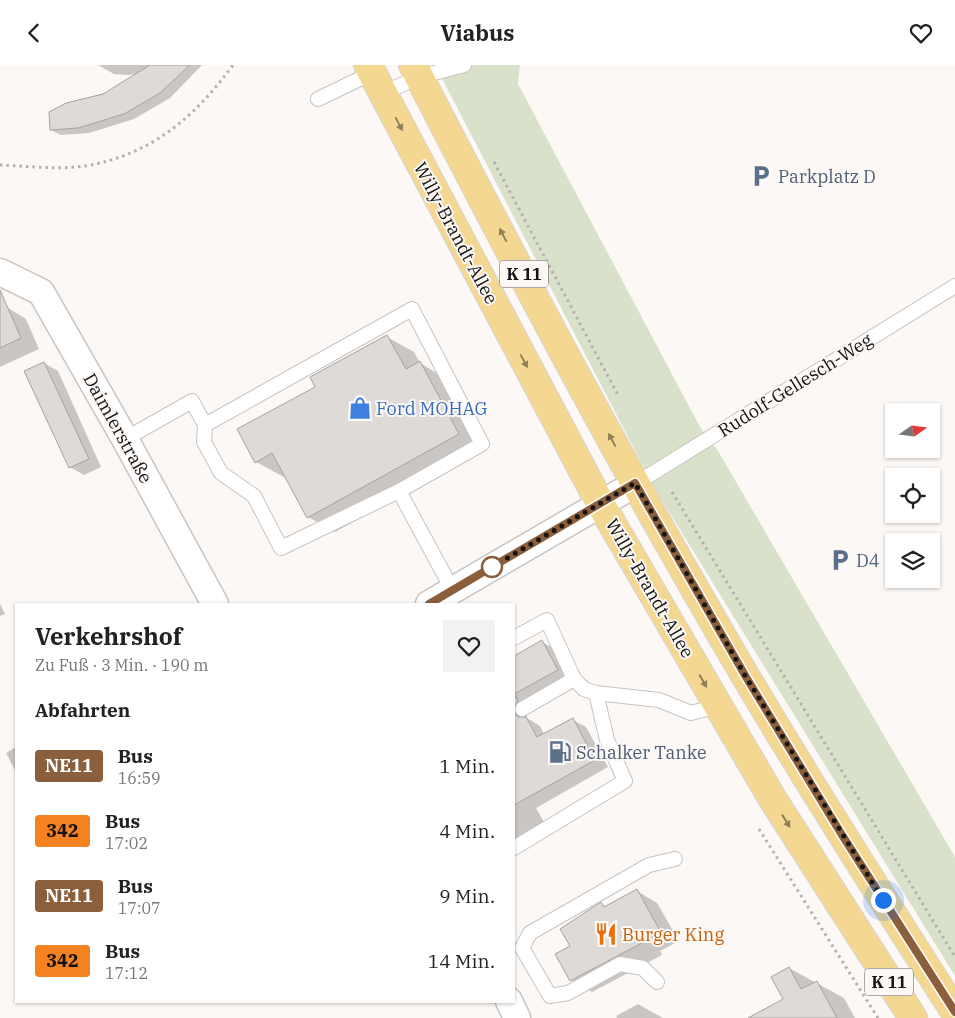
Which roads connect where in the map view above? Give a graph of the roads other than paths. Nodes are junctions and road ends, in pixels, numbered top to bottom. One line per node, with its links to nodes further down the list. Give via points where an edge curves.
1 (464, 65): 2 (lane)
2 (416, 71): 3 (lane); 9 (main road, K 11, one-way to 2)
3 (375, 77): 4 (lane); 11 (main road, Willy-Brandt-Allee / K 11, one-way to 11)
4 (318, 99)
5 (0, 272): 8 (street, Daimlerstraße, via 41,292)
6 (955, 286): 9 (lane, Rudolf-Gellesch-Weg)
7 (205, 425): 8 (lane, via 192,401); 10 (lane, via 204,442 221,473 254,496 281,547); 10 (lane, via 412,309 482,444)
8 (125, 439): 13 (street, Daimlerstraße)
9 (635, 483): 11 (street); 24 (main road, K 11, via 746,677)
10 (399, 491): 12 (lane)
11 (600, 503): 12 (street); 18 (main road, Willy-Brandt-Allee / K 11, one-way to 18)
12 (452, 591): 14 (street)
13 (214, 603)
14 (432, 603)
15 (515, 637): 16 (lane, via 547,620)
16 (574, 679): 17 (lane, via 584,689); 19 (lane)
17 (596, 693): 18 (lane, via 659,700 691,713); 20 (lane, via 607,740 625,781)
18 (718, 706): 26 (main road, Willy-Brandt-Allee / K 11, one-way to 26, via 777,806)
19 (522, 709)
20 (515, 847)
21 (675, 859): 22 (lane, via 649,865 530,933 522,947 550,996 568,993 620,964 643,967)
22 (657, 982)
23 (510, 1003): 25 (street)
24 (955, 1012)
25 (517, 1018)
26 (913, 1018)

